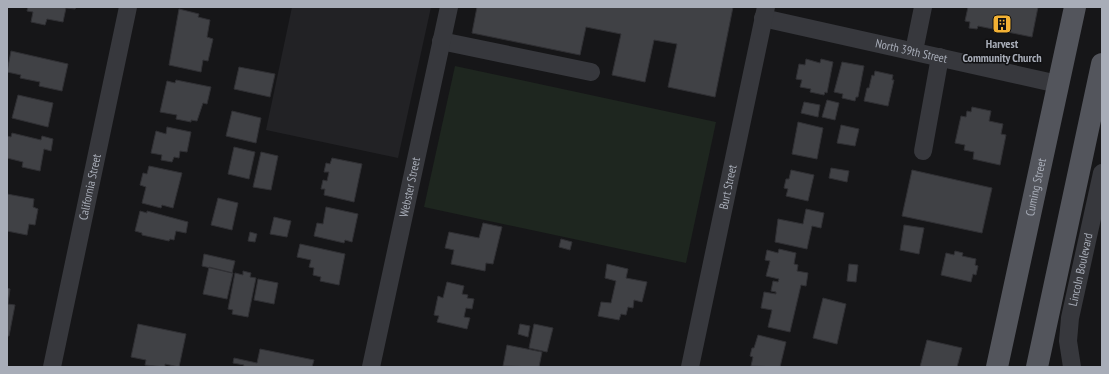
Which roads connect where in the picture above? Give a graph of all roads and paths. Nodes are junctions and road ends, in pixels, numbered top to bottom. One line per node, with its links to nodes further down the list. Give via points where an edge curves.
1 (128, 7): 15 (street, California Street)
2 (449, 7): 6 (street, Webster Street)
3 (923, 7): 7 (street)
4 (1074, 7): 11 (main road, Cuming Street)
5 (765, 12): 7 (street, North 39th Street); 17 (street, Burt Street)
6 (442, 41): 10 (street); 16 (street, Webster Street)
7 (914, 51): 8 (street, North 39th Street)
8 (940, 57): 11 (street, North 39th Street); 13 (street)
9 (1102, 64): 12 (main road)
10 (591, 72)
11 (1058, 84): 18 (main road, Cuming Street)
12 (1099, 97): 19 (main road)
13 (923, 151)
14 (1102, 173): 20 (street, Lincoln Boulevard, via 1070,318 1068,341)
15 (52, 367)
16 (371, 367)
17 (690, 367)
18 (997, 367)
19 (1037, 367)
20 (1072, 367)

